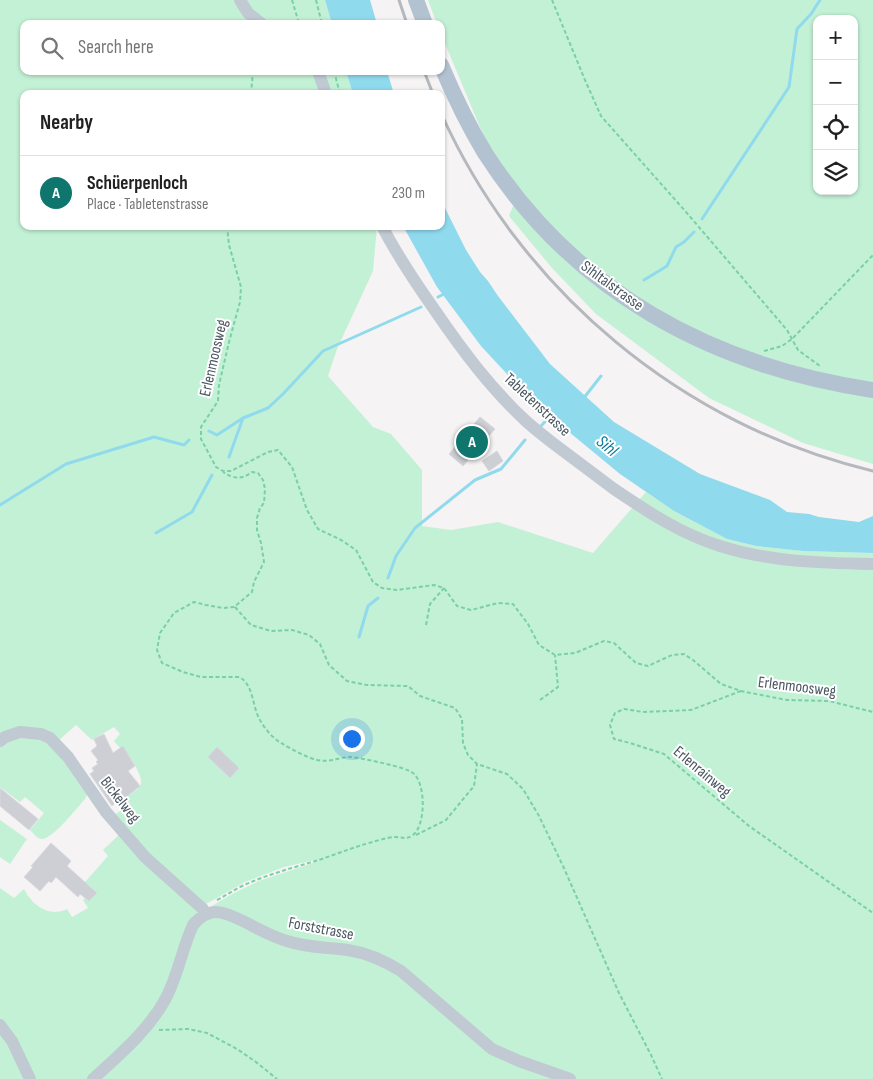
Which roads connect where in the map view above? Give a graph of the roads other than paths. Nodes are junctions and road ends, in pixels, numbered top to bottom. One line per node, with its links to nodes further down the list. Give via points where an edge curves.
1 (240, 0): 3 (street, via 248,14)
2 (416, 0): 4 (main road)
3 (256, 20)
4 (424, 20)
5 (445, 74): 9 (main road, Sihltalstrasse, via 472,131 508,186 555,240 606,285 665,323 727,351 793,373)
6 (319, 75): 7 (street)
7 (325, 90)
8 (384, 230): 10 (street, Tabletenstrasse, via 400,260 464,353 489,383 529,424 640,507 690,535 736,550 791,560)
9 (873, 390)
10 (873, 564)
11 (0, 741): 12 (street, Bickelweg, via 20,732 50,738 145,857 203,909)
12 (205, 915): 15 (street, via 193,925 156,1015); 16 (street, Forststrasse, via 222,913 232,916 286,941 369,955 401,972 492,1049)
13 (0, 1025): 14 (street, via 12,1041)
14 (30, 1079)
15 (93, 1079)
16 (570, 1079)

